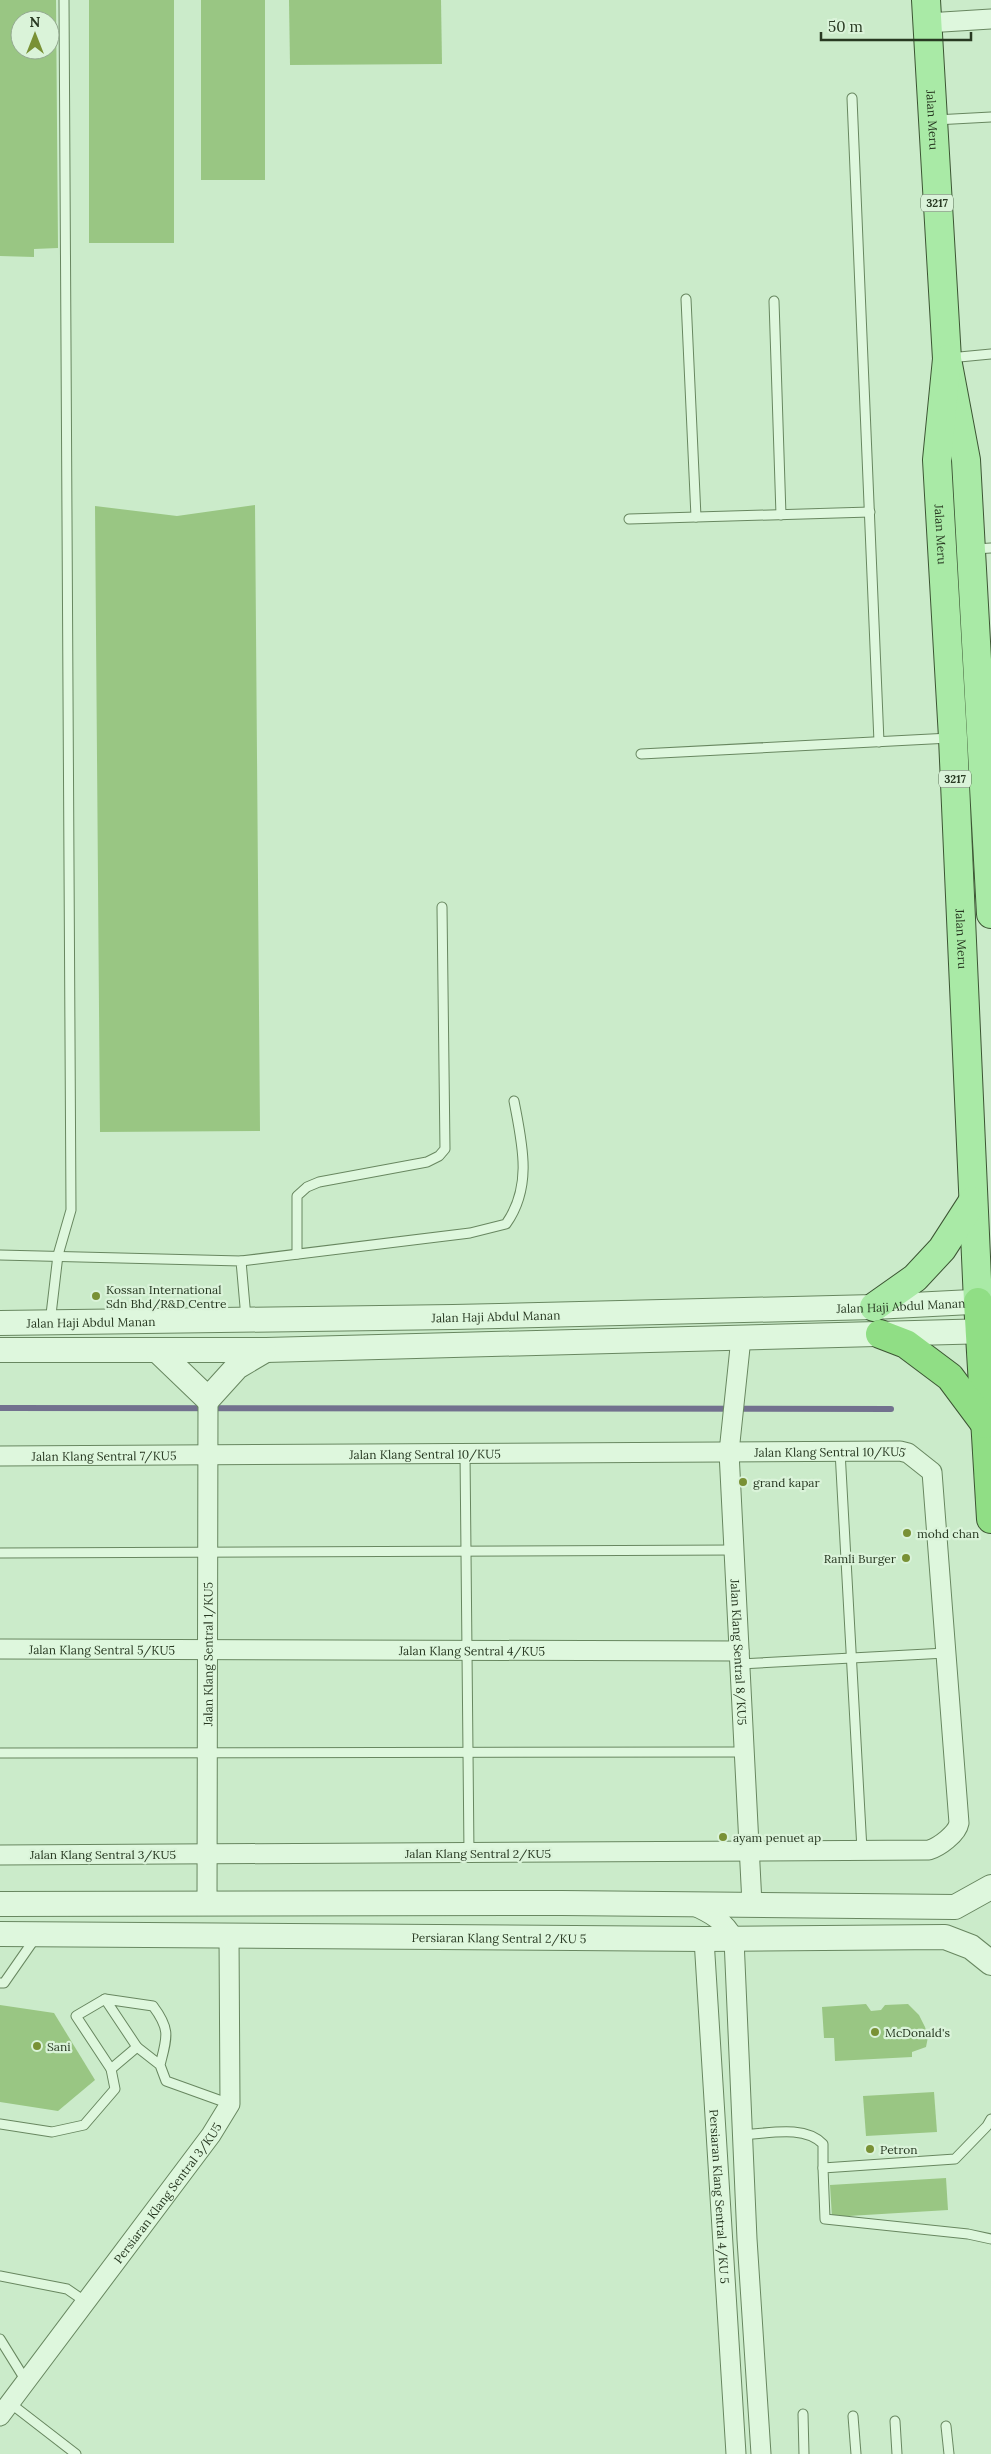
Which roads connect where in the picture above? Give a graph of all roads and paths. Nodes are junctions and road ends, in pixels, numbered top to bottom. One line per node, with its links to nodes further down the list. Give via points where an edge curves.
1 (64, 0): 26 (lane, via 71,1210)
2 (927, 12): 3 (street); 6 (main road, Jalan Meru / 3217)
3 (991, 19)
4 (852, 98): 11 (lane)
5 (991, 117): 6 (lane)
6 (932, 120): 10 (main road, Jalan Meru / 3217)
7 (686, 299): 13 (lane)
8 (774, 301): 12 (lane)
9 (991, 354): 10 (lane)
10 (946, 359): 15 (main road, Jalan Meru / 3217); 16 (main road, Jalan Meru / 3217, via 937,460)
11 (870, 512): 12 (lane); 17 (lane)
12 (782, 515): 13 (lane)
13 (696, 517): 14 (lane)
14 (630, 519)
15 (980, 549): 19 (main road, Jalan Meru / 3217)
16 (953, 738): 17 (lane); 23 (main road, Jalan Meru / 3217)
17 (879, 742): 18 (lane)
18 (641, 754)
19 (987, 782): 21 (main road, Jalan Meru / 3217)
20 (442, 908): 24 (lane, via 445,1149 428,1162 307,1187 297,1196)
21 (991, 914)
22 (514, 1101): 24 (lane, via 525,1156 518,1202 506,1224 470,1233)
23 (973, 1201): 28 (main road, Jalan Meru / 3217); 29 (main road, via 942,1249 915,1278)
24 (297, 1254): 27 (lane)
25 (0, 1255): 26 (lane)
26 (58, 1255): 27 (lane); 32 (lane)
27 (241, 1261): 30 (lane)
28 (985, 1302): 29 (street, Jalan Haji Abdul Manan); 33 (highway, Jalan Meru / 3217)
29 (874, 1307): 30 (street, Jalan Haji Abdul Manan)
30 (246, 1321): 32 (street, Jalan Haji Abdul Manan)
31 (0, 1323): 32 (street, Jalan Haji Abdul Manan)
32 (50, 1323)
33 (986, 1331): 34 (street); 40 (highway, Jalan Meru / 3217)
34 (880, 1334): 35 (street); 40 (highway, via 906,1344 950,1377)
35 (741, 1338): 37 (street); 42 (street, Jalan Klang Sentral 8/KU5)
36 (0, 1350): 38 (street)
37 (266, 1350): 38 (street); 39 (street, via 237,1367)
38 (158, 1351): 39 (street)
39 (208, 1399): 44 (street, Jalan Klang Sentral 1/KU5)
40 (985, 1424): 46 (highway, Jalan Meru / 3217)
41 (840, 1451): 42 (street, Jalan Klang Sentral 10/KU5); 54 (street, Jalan Klang Sentral 10/KU5, via 900,1451 908,1453 932,1472); 56 (lane)
42 (729, 1452): 43 (street, Jalan Klang Sentral 10/KU5); 47 (street, Jalan Klang Sentral 8/KU5)
43 (465, 1453): 44 (street, Jalan Klang Sentral 10/KU5); 48 (lane)
44 (207, 1454): 45 (street, Jalan Klang Sentral 7/KU5); 49 (street, Jalan Klang Sentral 1/KU5)
45 (0, 1456)
46 (991, 1519)
47 (734, 1550): 48 (lane); 55 (street, Jalan Klang Sentral 8/KU5)
48 (466, 1551): 49 (lane); 53 (lane)
49 (207, 1552): 50 (lane); 52 (street, Jalan Klang Sentral 1/KU5)
50 (0, 1553)
51 (0, 1649): 52 (street, Jalan Klang Sentral 5/KU5)
52 (206, 1650): 53 (street, Jalan Klang Sentral 4/KU5); 59 (street, Jalan Klang Sentral 1/KU5)
53 (467, 1650): 55 (street, Jalan Klang Sentral 4/KU5); 60 (lane)
54 (946, 1654): 56 (lane); 61 (street, Jalan Klang Sentral 10/KU5, via 958,1828 936,1848 928,1850)
55 (740, 1657): 56 (lane); 57 (street, Jalan Klang Sentral 8/KU5)
56 (851, 1658): 61 (lane)
57 (744, 1752): 60 (lane); 62 (street, Jalan Klang Sentral 8/KU5)
58 (0, 1753): 59 (lane)
59 (206, 1753): 60 (lane); 65 (street, Jalan Klang Sentral 1/KU5)
60 (468, 1753): 63 (lane)
61 (862, 1850): 62 (street, Jalan Klang Sentral 10/KU5)
62 (749, 1852): 63 (street, Jalan Klang Sentral 2/KU5); 71 (street, Jalan Klang Sentral 8/KU5)
63 (469, 1853): 65 (street, Jalan Klang Sentral 2/KU5)
64 (0, 1854): 65 (street, Jalan Klang Sentral 3/KU5)
65 (206, 1854): 69 (street, Jalan Klang Sentral 1/KU5)
66 (991, 1887): 71 (street, via 956,1907)
67 (562, 1903): 69 (street); 70 (street); 75 (street)
68 (0, 1904): 69 (street)
69 (207, 1904)
70 (690, 1904): 71 (street); 77 (street, via 719,1920)
71 (752, 1904)
72 (0, 1934): 73 (street, Persiaran Klang Sentral 2/KU 5)
73 (38, 1934): 74 (street, Persiaran Klang Sentral 2/KU 5); 79 (lane, via 4,1983)
74 (228, 1935): 75 (street, Persiaran Klang Sentral 2/KU 5); 84 (street)
75 (561, 1938): 76 (street, Persiaran Klang Sentral 2/KU 5)
76 (704, 1939): 77 (street, Persiaran Klang Sentral 2/KU 5); 90 (street, Persiaran Klang Sentral 4/KU 5)
77 (734, 1939): 78 (street, Persiaran Klang Sentral 2/KU 5, via 945,1937 971,1947); 87 (street, Persiaran Klang Sentral 4/KU 5)
78 (991, 1963)
79 (0, 1983)
80 (105, 1999): 81 (lane); 82 (lane, via 153,2006 164,2020 168,2034); 83 (lane, via 76,2016)
81 (137, 2047): 82 (lane); 83 (lane)
82 (160, 2064): 84 (lane, via 166,2081)
83 (111, 2069): 86 (lane, via 115,2089 84,2125 52,2132)
84 (230, 2104): 93 (street, Persiaran Klang Sentral 3/KU5, via 211,2135)
85 (991, 2119): 88 (lane, via 955,2159)
86 (0, 2124)
87 (741, 2135): 88 (lane, via 794,2132 816,2137 823,2144); 91 (street, Persiaran Klang Sentral 4/KU 5)
88 (823, 2168): 89 (lane, via 825,2219)
89 (991, 2239)
90 (722, 2246): 91 (street); 102 (street, Persiaran Klang Sentral 4/KU 5)
91 (747, 2246): 103 (street, Persiaran Klang Sentral 4/KU 5)
92 (0, 2276): 93 (lane, via 68,2289)
93 (89, 2298): 95 (street, Persiaran Klang Sentral 3/KU5)
94 (0, 2339): 95 (lane)
95 (26, 2382): 96 (street, Persiaran Klang Sentral 3/KU5)
96 (5, 2410): 101 (lane)
97 (803, 2414): 104 (lane)
98 (853, 2416): 105 (lane)
99 (895, 2421): 106 (lane)
100 (946, 2426): 107 (lane)
101 (76, 2454)
102 (736, 2454)
103 (761, 2454)
104 (804, 2454)
105 (856, 2454)
106 (897, 2454)
107 (949, 2454)

